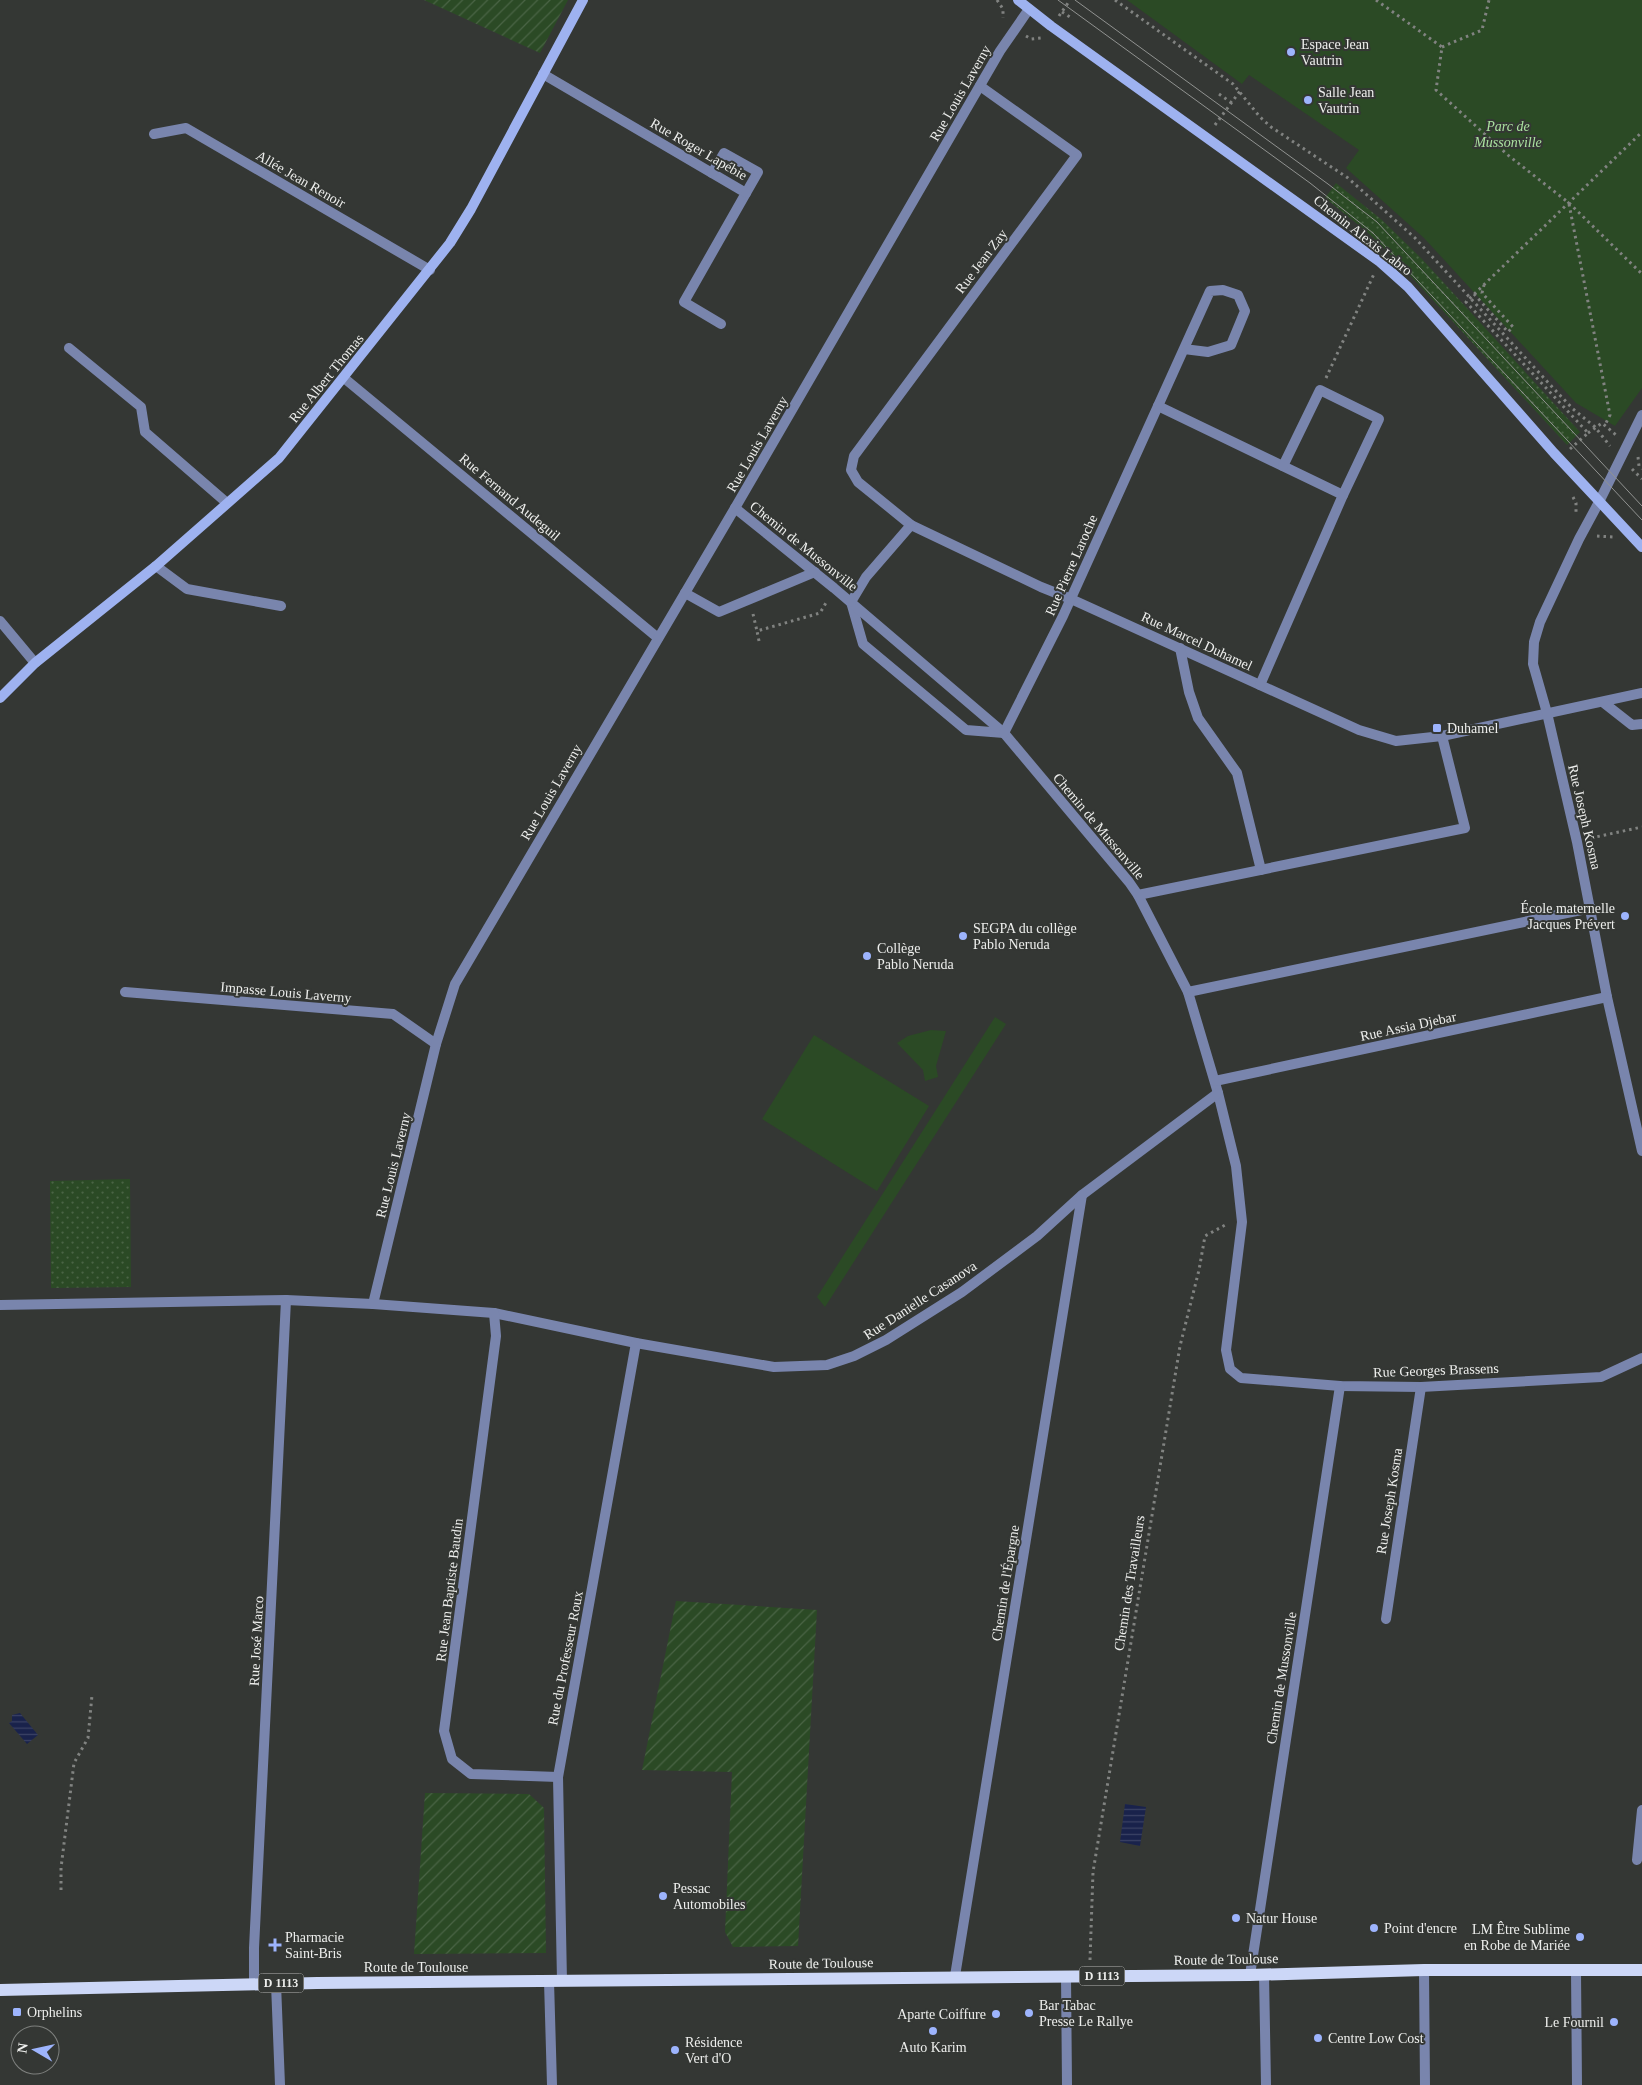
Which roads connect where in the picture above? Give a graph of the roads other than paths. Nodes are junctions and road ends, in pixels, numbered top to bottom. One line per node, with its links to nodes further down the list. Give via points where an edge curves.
1 (583, 0): 4 (street, Rue Albert Thomas)
2 (1018, 0): 3 (street, Chemin Alexis Labro)
3 (1028, 9): 5 (street, Rue Louis Laverny); 19 (street, Chemin Alexis Labro, via 1380,262 1408,287)
4 (543, 74): 7 (street, Rue Roger Lapébie); 9 (street, Rue Albert Thomas, via 471,209)
5 (980, 86): 17 (street, Rue Jean Zay, via 1077,155 854,456 851,470); 21 (street, Rue Louis Laverny)
6 (154, 134): 9 (street, Allée Jean Renoir, via 186,128)
7 (712, 173): 8 (street, Rue Roger Lapébie); 8 (street, via 724,153 758,172)
8 (746, 193): 10 (street, Rue Roger Lapébie, via 684,302)
9 (430, 270): 13 (street, Rue Albert Thomas)
10 (721, 324)
11 (70, 348): 20 (street, via 141,407 145,432)
12 (1184, 349): 12 (street, Rue Pierre Laroche, via 1210,291 1223,290 1238,296 1245,311 1231,345 1208,352); 14 (street, Rue Pierre Laroche)
13 (344, 378): 20 (street, Rue Albert Thomas, via 279,458); 31 (street, Rue Fernand Audeguil)
14 (1158, 406): 16 (street); 27 (street, Rue Pierre Laroche)
15 (1642, 416): 19 (street, Rue Joseph Kosma)
16 (1283, 466): 18 (street); 18 (street, via 1320,390 1379,418)
17 (858, 482): 22 (street, Rue Marcel Duhamel)
18 (1343, 495): 34 (street)
19 (1599, 502): 23 (street, Chemin Alexis Labro); 38 (street, Rue Joseph Kosma, via 1578,539 1534,642 1533,664)
20 (227, 503): 24 (street, Rue Albert Thomas)
21 (736, 508): 25 (street, Chemin de Mussonville); 26 (street, Rue Louis Laverny)
22 (911, 525): 27 (street, Rue Marcel Duhamel); 28 (street, via 866,578)
23 (1642, 547)
24 (156, 566): 29 (street, via 187,589); 33 (street, Rue Albert Thomas)
25 (815, 572): 26 (street, via 719,612); 28 (street, Chemin de Mussonville)
26 (685, 593): 31 (street, Rue Louis Laverny)
27 (1071, 598): 32 (street, Rue Marcel Duhamel); 40 (street, Rue Pierre Laroche)
28 (851, 602): 40 (street, Chemin de Mussonville); 40 (street, via 863,644 966,730)
29 (281, 606)
30 (0, 621): 33 (street)
31 (658, 638): 48 (street, Rue Louis Laverny, via 455,984)
32 (1180, 648): 34 (street, Rue Marcel Duhamel); 42 (street, via 1198,718 1237,773)
33 (35, 663): 36 (street, Rue Albert Thomas)
34 (1260, 685): 41 (street, Rue Marcel Duhamel, via 1359,730 1396,741)
35 (1642, 693): 37 (street, Rue Marcel Duhamel)
36 (0, 698)
37 (1604, 703): 38 (street, Rue Marcel Duhamel); 39 (street, via 1632,725)
38 (1548, 713): 41 (street, Rue Marcel Duhamel); 44 (street, Rue Joseph Kosma)
39 (1642, 724)
40 (1004, 733): 43 (street, Chemin de Mussonville)
41 (1442, 736): 42 (street, via 1465,828)
42 (1261, 870): 43 (street)
43 (1138, 894): 46 (street, Chemin de Mussonville)
44 (1591, 908): 46 (street); 47 (street, Rue Joseph Kosma)
45 (125, 992): 48 (street, Impasse Louis Laverny, via 393,1014)
46 (1188, 992): 49 (street, Chemin de Mussonville)
47 (1608, 997): 49 (street, Rue Assia Djebar); 51 (street, Rue Joseph Kosma)
48 (436, 1044): 54 (street, Rue Louis Laverny)
49 (1215, 1081): 50 (street, Chemin de Mussonville)
50 (1218, 1093): 52 (street, Rue Danielle Casanova); 59 (street, Chemin de Mussonville, via 1236,1166 1242,1222 1226,1350)
51 (1642, 1151)
52 (1082, 1195): 57 (street, Rue Danielle Casanova, via 1037,1236 962,1292 886,1340 854,1356 827,1364 774,1367); 71 (street, Chemin de l'Épargne)
53 (286, 1300): 54 (street); 55 (street); 74 (street, Rue José Marco)
54 (373, 1304): 56 (street, Rue Danielle Casanova)
55 (0, 1305)
56 (494, 1313): 57 (street, Rue Danielle Casanova); 63 (street, Rue Jean Baptiste Baudin, via 496,1336 444,1731 452,1759 471,1774)
57 (636, 1344): 63 (street, Rue du Professeur Roux)
58 (1642, 1358): 61 (street, Rue Georges Brassens, via 1601,1377)
59 (1230, 1369): 60 (street, Rue Georges Brassens, via 1241,1378)
60 (1340, 1386): 61 (street, Rue Georges Brassens); 70 (street, Chemin de Mussonville)
61 (1421, 1387): 62 (street, Rue Joseph Kosma)
62 (1386, 1619)
63 (558, 1777): 73 (street, Rue du Professeur Roux)
64 (1642, 1810): 65 (street)
65 (1636, 1860)
66 (1424, 1970): 68 (main road, Route de Toulouse / D 1113); 69 (main road, Route de Toulouse / D 1113); 81 (street)
67 (1642, 1970): 68 (main road, Route de Toulouse / D 1113)
68 (1576, 1971): 82 (street)
69 (1264, 1974): 70 (main road, Route de Toulouse / D 1113); 80 (street)
70 (1250, 1975): 72 (main road, Route de Toulouse / D 1113)
71 (955, 1976): 72 (main road, Route de Toulouse / D 1113); 73 (main road, Route de Toulouse / D 1113)
72 (1066, 1976): 79 (street)
73 (555, 1981): 75 (main road, Route de Toulouse / D 1113); 78 (street, Rue du Professeur Roux)
74 (254, 1984): 75 (main road, Route de Toulouse / D 1113); 76 (main road, Route de Toulouse / D 1113)
75 (276, 1984): 77 (street)
76 (0, 1990)
77 (280, 2085)
78 (552, 2085)
79 (1067, 2085)
80 (1266, 2085)
81 (1425, 2085)
82 (1577, 2085)

